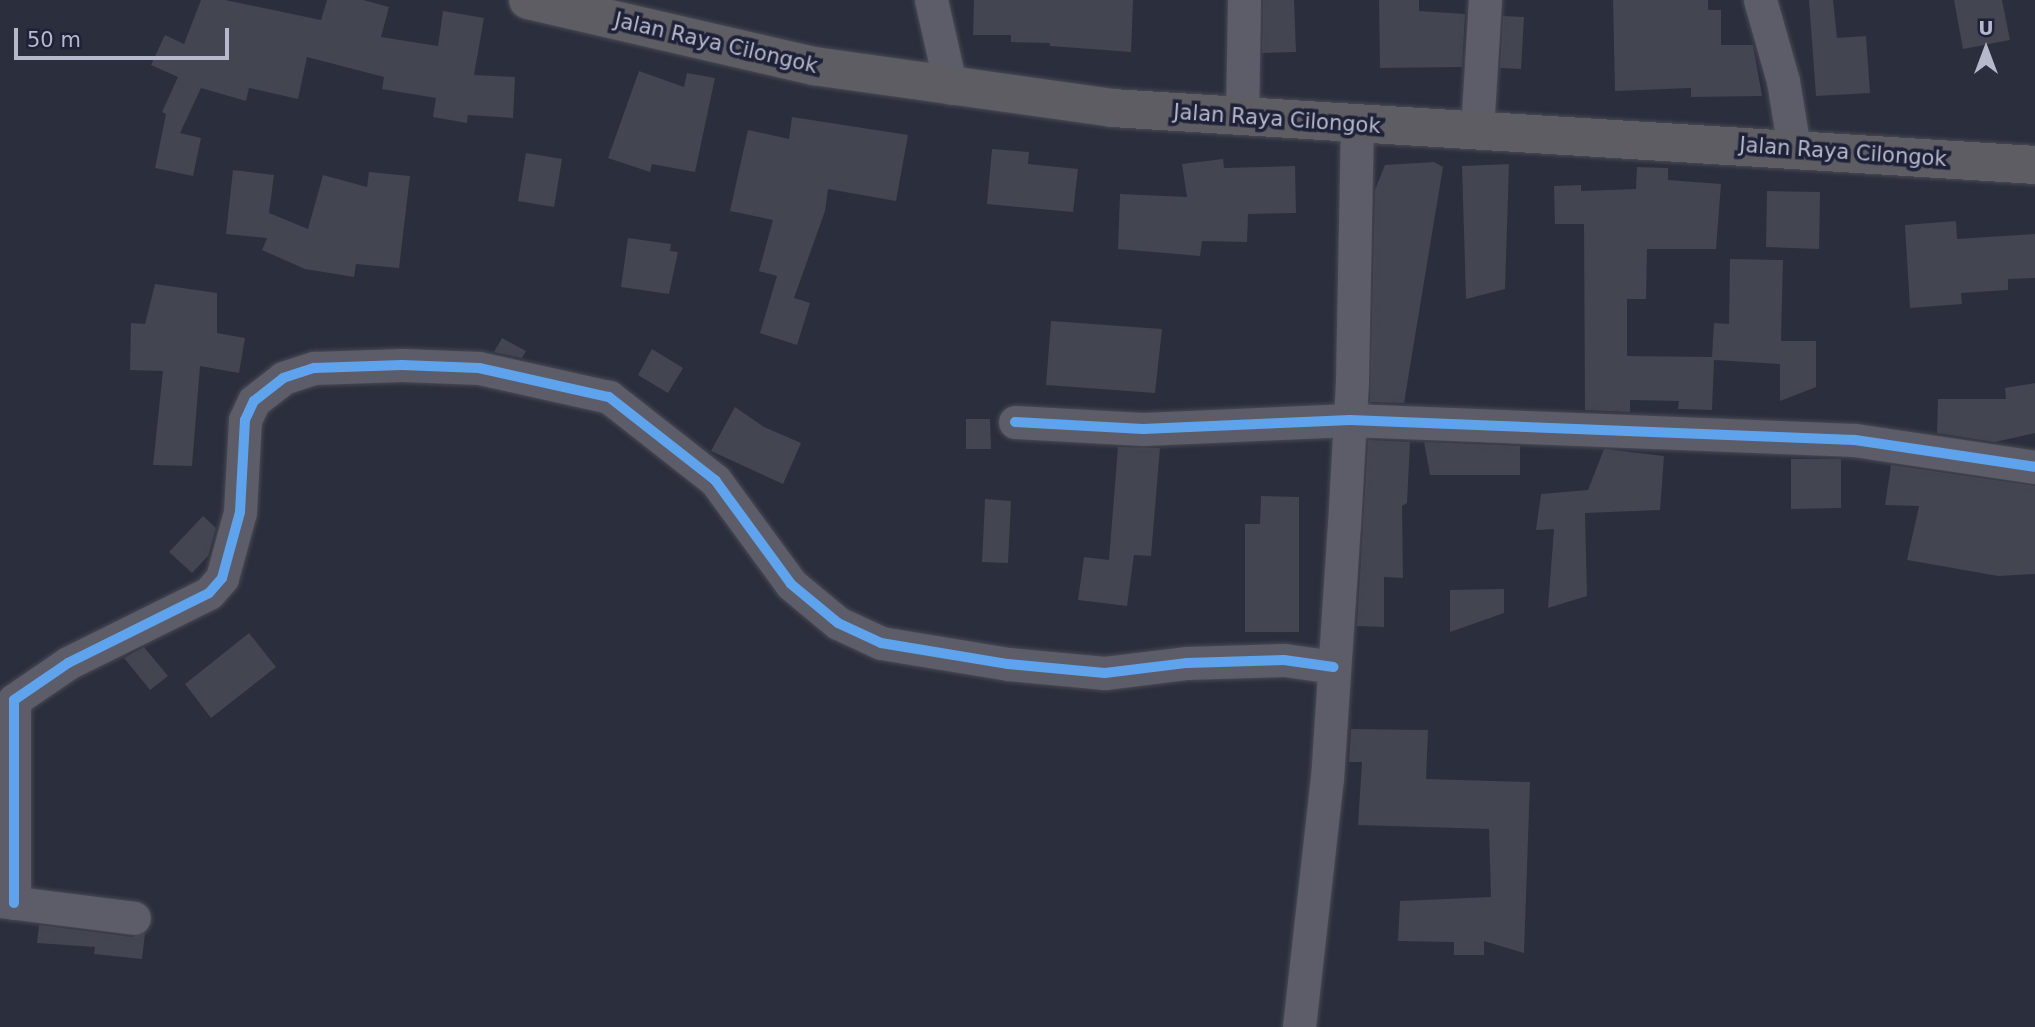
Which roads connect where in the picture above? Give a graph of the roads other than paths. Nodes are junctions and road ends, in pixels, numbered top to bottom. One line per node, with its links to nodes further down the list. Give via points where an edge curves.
1 (528, 0): 6 (highway, Jalan Raya Cilongok, via 814,66)
2 (931, 0): 6 (street)
3 (1244, 0): 7 (street)
4 (1485, 0): 9 (street)
5 (1760, 0): 10 (street, via 1783,81)
6 (951, 88): 7 (highway, Jalan Raya Cilongok, via 1112,108)
7 (1242, 116): 8 (highway, Jalan Raya Cilongok)
8 (1357, 125): 9 (highway, Jalan Raya Cilongok); 12 (street)
9 (1477, 130): 10 (highway, Jalan Raya Cilongok)
10 (1794, 148): 11 (highway, Jalan Raya Cilongok)
11 (2035, 164)
12 (1350, 420): 13 (street, via 1143,429); 14 (street, via 1855,440); 15 (street)
13 (1015, 422)
14 (2035, 467)
15 (1334, 667): 16 (street, via 1270,660 1105,673 996,663 881,643 838,623 792,584 715,480 609,397 479,368 402,365 314,368 284,379 254,401 241,439 240,512 222,578 187,608 68,663); 19 (street, via 1327,779)
16 (7, 702): 17 (street)
17 (7, 902): 18 (street)
18 (134, 918)
19 (1299, 1027)

